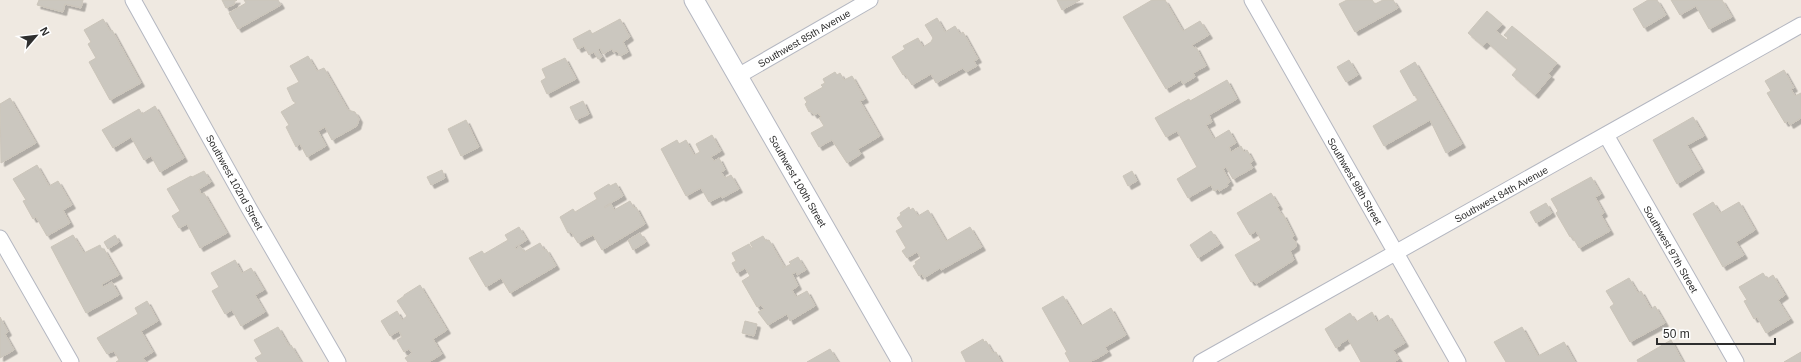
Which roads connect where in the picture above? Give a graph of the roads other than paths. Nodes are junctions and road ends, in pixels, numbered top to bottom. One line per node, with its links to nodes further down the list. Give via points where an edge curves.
1 (134, 0): 11 (street, Southwest 102nd Street, via 250,210)
2 (694, 0): 6 (street, Southwest 100th Street)
3 (870, 0): 6 (street, Southwest 85th Avenue)
4 (1252, 0): 9 (street, Southwest 98th Street)
5 (1801, 25): 7 (street, Southwest 84th Avenue)
6 (738, 76): 12 (street, Southwest 100th Street)
7 (1606, 135): 9 (street, Southwest 84th Avenue); 15 (street, Southwest 97th Street)
8 (0, 238): 10 (street)
9 (1396, 253): 13 (street, Southwest 84th Avenue); 14 (street, Southwest 98th Street)
10 (71, 362)
11 (338, 362)
12 (902, 362)
13 (1201, 362)
14 (1458, 362)
15 (1736, 362)

